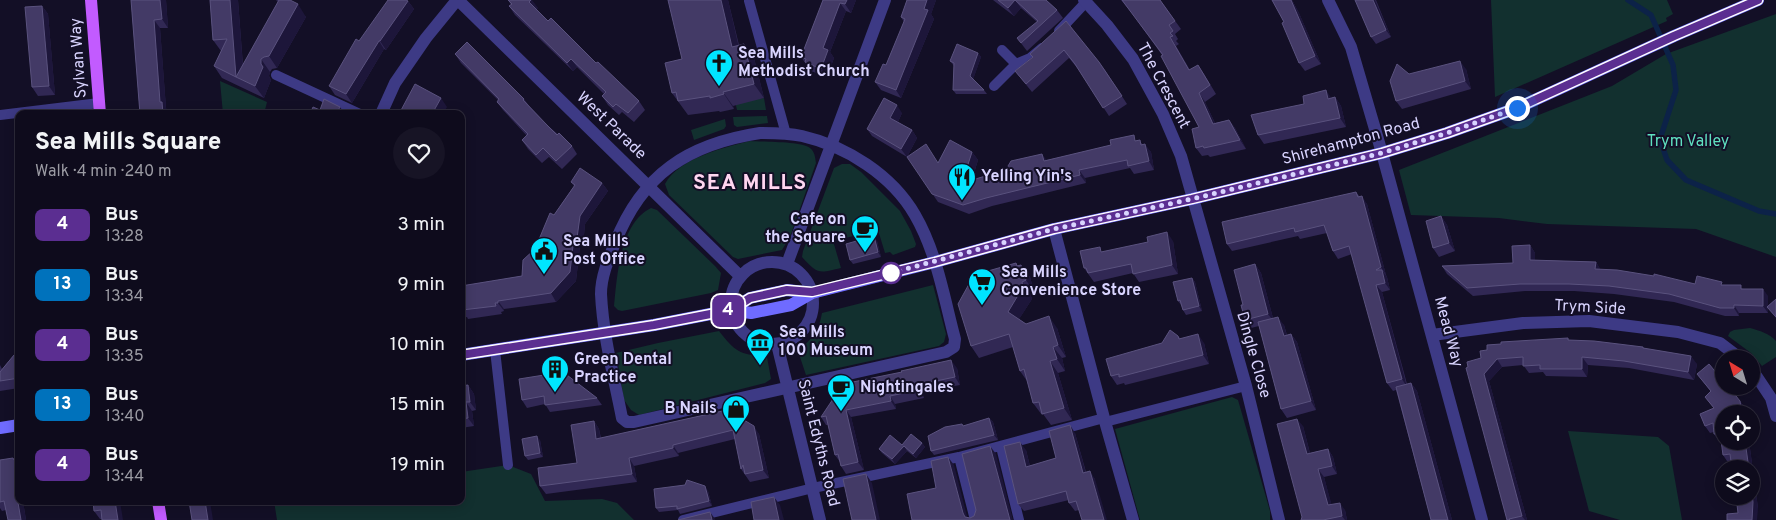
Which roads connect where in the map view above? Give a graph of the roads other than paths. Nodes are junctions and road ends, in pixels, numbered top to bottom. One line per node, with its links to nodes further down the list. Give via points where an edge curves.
1 (92, 0): 12 (main road, Sylvan Way)
2 (457, 0): 15 (street, via 395,83); 21 (street, West Parade)
3 (885, 0): 19 (street)
4 (1328, 0): 20 (street, Mead Way, via 1351,47)
5 (1758, 0): 20 (main road, Shirehampton Road, via 1517,108)
6 (749, 1): 18 (lane)
7 (1085, 1): 9 (lane, via 1067,24 1030,58); 22 (street, The Crescent, via 1133,59 1152,93 1181,156)
8 (1002, 50): 9 (lane)
9 (1016, 64): 11 (lane)
10 (276, 75): 14 (lane)
11 (994, 86)
12 (100, 108): 13 (lane)
13 (71, 110)
14 (351, 110)
15 (383, 110)
16 (15, 114): 17 (lane)
17 (0, 115)
18 (786, 134): 19 (street); 21 (street, via 760,132 706,146 678,161)
19 (830, 145): 24 (street, via 866,165 896,189 915,215); 25 (street)
20 (1382, 153): 22 (main road, Shirehampton Road); 30 (street, Mead Way)
21 (648, 185): 26 (street, West Parade); 29 (street, via 623,223 603,275 601,293)
22 (1192, 199): 23 (main road, Shirehampton Road); 36 (street, Dingle Close)
23 (1054, 229): 24 (main road, Shirehampton Road); 39 (street)
24 (935, 262): 27 (main road, Shirehampton Road); 37 (street, via 955,339 954,347 946,352)
25 (787, 264): 26 (street, via 762,263); 27 (street, via 807,280)
26 (740, 276): 28 (street, via 730,298)
27 (812, 292): 28 (main road, Shirehampton Road, via 787,290 750,298); 31 (street, via 810,320 802,332)
28 (731, 310): 29 (main road, Shirehampton Road); 31 (street, via 735,322 747,336 764,344)
29 (606, 332): 32 (main road, Shirehampton Road); 37 (street, via 622,418 627,422)
30 (1432, 335): 33 (street, Trym Side, via 1523,323 1589,321 1678,332 1720,343); 54 (street, Mead Way)
31 (777, 344): 37 (street, Saint Edyths Road)
32 (495, 350): 34 (main road, Shirehampton Road); 44 (lane)
33 (1729, 350)
34 (465, 354)
35 (1760, 382): 38 (street, via 1771,398)
36 (1246, 386): 39 (lane); 53 (street, Dingle Close)
37 (787, 387): 45 (street, Saint Edyths Road)
38 (1776, 416)
39 (1105, 420): 42 (lane); 52 (street)
40 (15, 426): 41 (main road)
41 (0, 428)
42 (1001, 446): 43 (lane); 51 (lane)
43 (959, 457): 45 (lane); 50 (lane)
44 (508, 465)
45 (813, 488): 48 (lane); 49 (street, Saint Edyths Road)
46 (159, 505): 47 (main road)
47 (161, 520)
48 (683, 520)
49 (820, 520)
50 (974, 520)
51 (1019, 520)
52 (1133, 520)
53 (1279, 520)
54 (1482, 520)

